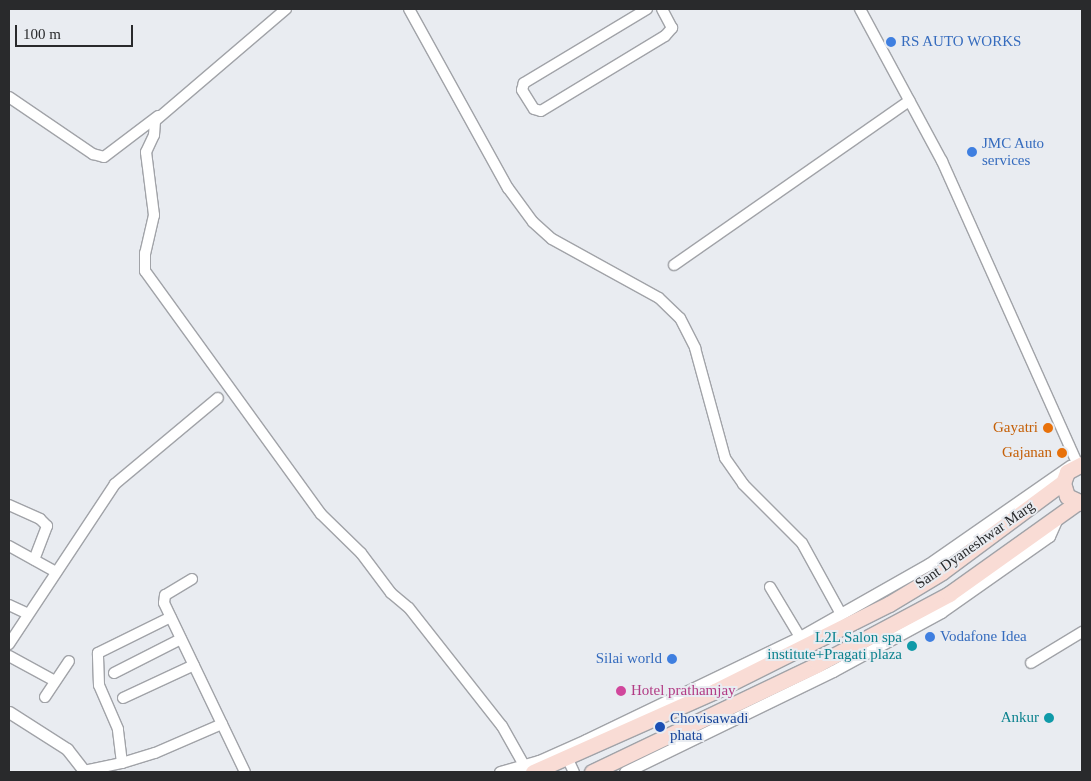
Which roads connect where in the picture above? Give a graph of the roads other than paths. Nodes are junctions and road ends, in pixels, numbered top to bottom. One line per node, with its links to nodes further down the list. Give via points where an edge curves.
1 (286, 9): 8 (street)
2 (409, 9): 23 (street, via 499,173 533,222 552,238 659,298 680,318 698,357 725,458 743,484 802,543)
3 (647, 9): 4 (street, via 524,83 522,90 534,109 541,111 665,36 672,28)
4 (662, 9)
5 (860, 9): 7 (street)
6 (9, 96): 8 (street, via 93,154 104,157)
7 (909, 101): 9 (street); 11 (street, via 942,162)
8 (159, 115): 41 (street, via 146,152 154,215 144,262 147,276 317,508 361,553 391,593 409,608 502,726)
9 (674, 265)
10 (218, 398): 18 (street, via 115,484)
11 (1080, 462): 12 (main road, Sant Dyaneshwar Marg, via 1067,472); 23 (street, via 946,554)
12 (1063, 482): 13 (main road, via 1067,496); 39 (main road, Sant Dyaneshwar Marg, via 942,572 889,604)
13 (1080, 503): 15 (main road, Sant Dyaneshwar Marg)
14 (9, 506): 17 (street, via 40,519 47,526)
15 (1057, 518): 45 (main road, Sant Dyaneshwar Marg, via 975,578 870,637); 46 (street, via 1049,536 941,612 833,671)
16 (9, 546): 17 (street)
17 (34, 560): 18 (street)
18 (56, 572): 22 (street)
19 (192, 579): 24 (street, via 165,595 164,603)
20 (770, 587): 26 (street)
21 (9, 605): 22 (street)
22 (28, 614): 28 (street)
23 (841, 614): 26 (street)
24 (171, 617): 27 (street); 40 (street, via 98,653 99,685 118,729)
25 (1082, 632): 31 (street)
26 (800, 637): 39 (street, via 586,740)
27 (182, 639): 32 (street); 33 (street)
28 (9, 644)
29 (9, 656): 34 (street)
30 (69, 661): 34 (street)
31 (1031, 663)
32 (194, 665): 36 (street); 38 (street)
33 (114, 673)
34 (55, 681): 35 (street)
35 (45, 697)
36 (123, 698)
37 (9, 712): 42 (street, via 67,748)
38 (222, 724): 40 (street, via 155,754); 43 (street)
39 (569, 760): 41 (main road, Sant Dyaneshwar Marg)
40 (122, 763): 42 (street)
41 (529, 769): 44 (street)
42 (84, 772)
43 (245, 772)
44 (500, 772)
45 (592, 772)
46 (626, 772)

